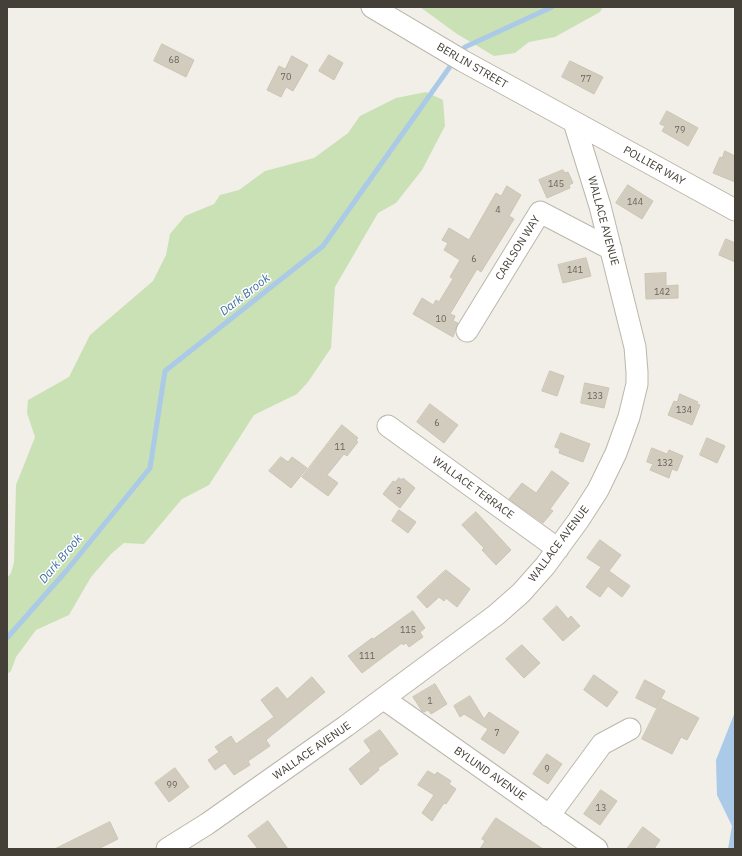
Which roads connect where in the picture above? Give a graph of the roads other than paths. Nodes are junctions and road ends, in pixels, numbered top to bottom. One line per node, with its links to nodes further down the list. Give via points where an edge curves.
1 (372, 7): 2 (street, BERLIN STREET)
2 (574, 122): 3 (street, POLLIER WAY); 4 (street, WALLACE AVENUE, via 600,206)
3 (735, 210)
4 (610, 249): 5 (street, CARLSON WAY, via 540,212); 7 (street, WALLACE AVENUE, via 635,347 636,390 629,418 608,471 589,505)
5 (467, 331)
6 (388, 426): 7 (street, WALLACE TERRACE)
7 (558, 550): 8 (street, WALLACE AVENUE, via 529,585 496,615)
8 (384, 699): 10 (street, BYLUND AVENUE); 11 (street, WALLACE AVENUE, via 207,824)
9 (630, 729): 10 (street, via 602,744)
10 (549, 816): 12 (street, BYLUND AVENUE)
11 (167, 849)
12 (597, 849)

